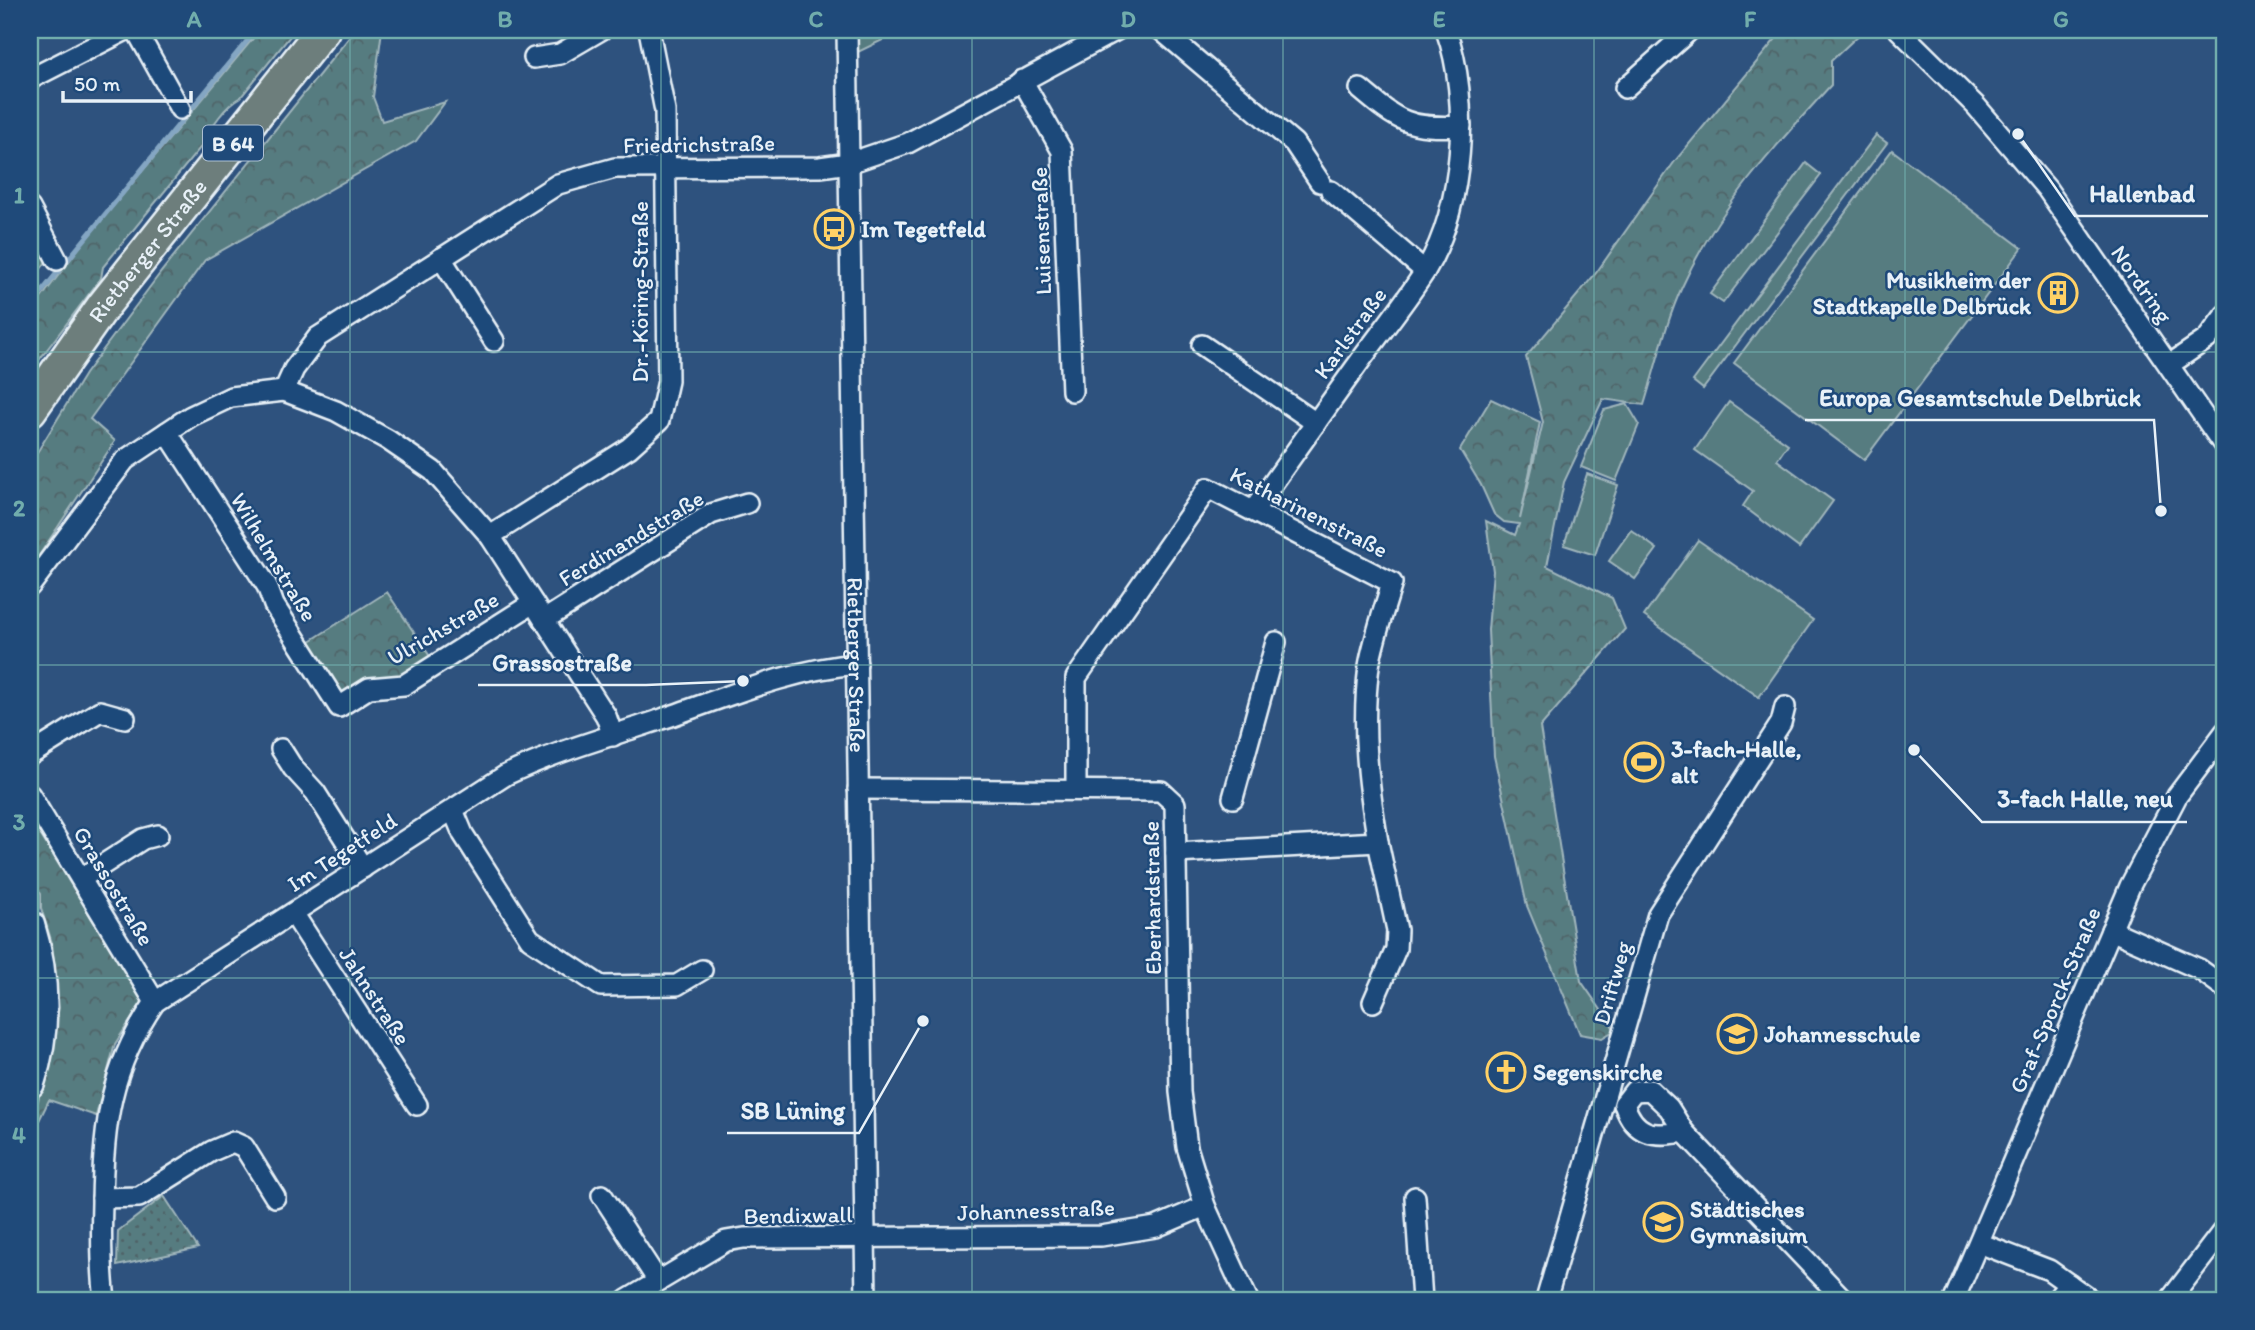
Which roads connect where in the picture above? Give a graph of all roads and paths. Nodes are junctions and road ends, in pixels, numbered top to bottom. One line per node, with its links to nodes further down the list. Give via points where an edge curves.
1 (126, 30): 13 (street)
2 (136, 30): 17 (street)
3 (323, 30): 31 (main road, Rietberger Straße / B 64, via 104,305)
4 (601, 30): 12 (street, via 560,54)
5 (649, 30): 20 (street, Dr.-Köring-Straße, via 665,111)
6 (847, 30): 19 (street, Rietberger Straße)
7 (1116, 30): 14 (street, Friedrichstraße)
8 (1161, 30): 24 (street, via 1294,143 1326,186)
9 (1446, 30): 18 (street, Karlstraße, via 1453,48)
10 (1690, 30): 15 (street)
11 (1899, 30): 28 (street, Nordring, via 1976,106 2047,189)
12 (534, 58)
13 (30, 79)
14 (1022, 80): 19 (street, Friedrichstraße, via 908,143); 30 (street, Luisenstraße, via 1062,150)
15 (1625, 88)
16 (1360, 89): 18 (street, via 1395,118 1427,128)
17 (180, 109)
18 (1461, 126): 24 (street, Karlstraße, via 1445,225)
19 (849, 163): 20 (street, Friedrichstraße); 41 (street, Rietberger Straße)
20 (664, 168): 22 (street, Friedrichstraße, via 615,168 558,184); 37 (street, Dr.-Köring-Straße, via 668,381 659,421 629,448)
21 (30, 208): 23 (street)
22 (441, 258): 26 (street); 29 (street, Friedrichstraße, via 318,337)
23 (57, 260)
24 (1425, 271): 32 (street, Karlstraße)
25 (2225, 315): 28 (street, via 2207,339)
26 (494, 341)
27 (1202, 345): 32 (street)
28 (2169, 365): 34 (street, Nordring)
29 (284, 391): 33 (street, via 231,397); 37 (street, via 336,411 433,471)
30 (1072, 391)
31 (30, 410)
32 (1316, 423): 36 (street, Karlstraße)
33 (167, 432): 38 (street, via 125,460); 42 (street, Wilhelmstraße)
34 (2225, 447)
35 (747, 503): 39 (street, Ferdinandstraße, via 711,514)
36 (1253, 511): 50 (street, Katharinenstraße, via 1208,488 1076,678); 55 (street, Katharinenstraße, via 1392,583 1365,699 1366,773)
37 (490, 536): 39 (street)
38 (30, 586)
39 (539, 612): 42 (street, Ulrichstraße, via 404,685 369,688); 46 (street, via 606,716)
40 (1276, 642): 52 (street)
41 (857, 664): 46 (street, Im Tegetfeld, via 829,666); 49 (street, Rietberger Straße)
42 (339, 707)
43 (1786, 708): 67 (street, Driftweg, via 1781,723 1658,914)
44 (125, 718): 48 (street, via 100,711)
45 (2225, 732): 61 (street, Graf-Sporck-Straße, via 2177,796)
46 (613, 736): 53 (street, Im Tegetfeld, via 538,760)
47 (281, 748): 57 (street)
48 (30, 755)
49 (858, 789): 50 (street, Eberhardstraße); 77 (street, Rietberger Straße)
50 (1076, 790): 56 (street, Eberhardstraße, via 1161,791 1175,804)
51 (30, 795): 58 (street, Grassostraße)
52 (1233, 798)
53 (453, 810): 57 (street, Im Tegetfeld); 62 (street, via 530,939 601,986 677,985)
54 (158, 835): 58 (street, via 143,839)
55 (1378, 842): 56 (street); 65 (street, via 1397,930 1396,949)
56 (1176, 853): 75 (street, Eberhardstraße, via 1181,1092 1187,1147)
57 (363, 868): 59 (street, Im Tegetfeld)
58 (82, 878): 64 (street, Grassostraße)
59 (293, 913): 64 (street, Im Tegetfeld); 69 (street, Jahnstraße)
60 (30, 925): 66 (main road, via 43,1001 41,1038)
61 (2111, 930): 63 (street, via 2199,969); 78 (street, Graf-Sporck-Straße)
62 (702, 970)
63 (2225, 988)
64 (155, 1002): 74 (street, Im Tegetfeld, via 123,1058 109,1101)
65 (1373, 1002)
66 (30, 1083)
67 (1605, 1099): 68 (street); 86 (street, Driftweg)
68 (1625, 1104): 70 (street, via 1630,1121 1640,1130 1662,1136); 70 (street, via 1634,1091 1650,1090)
69 (417, 1105)
70 (1684, 1132): 87 (street)
71 (602, 1195): 79 (street)
72 (275, 1197): 74 (street, via 244,1147 233,1142 139,1197)
73 (1415, 1197): 85 (street)
74 (102, 1198): 81 (street, Im Tegetfeld)
75 (1205, 1206): 77 (street, Johannesstraße, via 1156,1227 1101,1236); 84 (street, Eberhardstraße)
76 (2225, 1228): 91 (street)
77 (865, 1238): 79 (street, Bendixwall, via 726,1241); 83 (street, Rietberger Straße)
78 (1979, 1243): 80 (street, via 2049,1270); 88 (street, Graf-Sporck-Straße)
79 (658, 1281): 82 (street, Bendixwall)
80 (2068, 1284): 89 (street); 90 (street)
81 (105, 1300)
82 (626, 1300)
83 (866, 1300)
84 (1248, 1300)
85 (1422, 1300)
86 (1546, 1300)
87 (1844, 1300)
88 (1954, 1300)
89 (2056, 1300)
90 (2091, 1300)
91 (2170, 1300)

